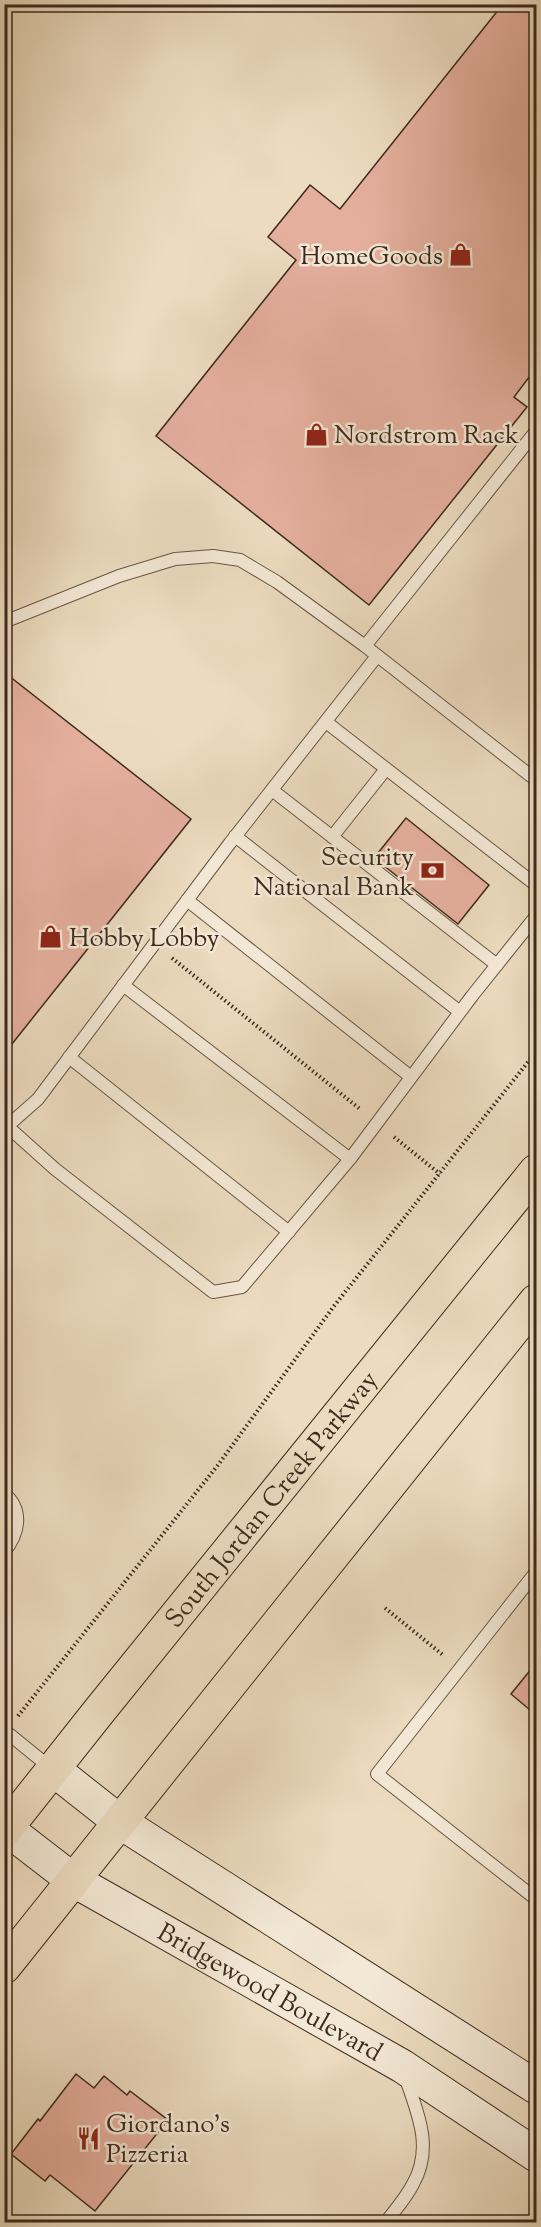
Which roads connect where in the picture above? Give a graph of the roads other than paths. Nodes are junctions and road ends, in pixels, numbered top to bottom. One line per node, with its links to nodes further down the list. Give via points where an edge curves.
1 (537, 431): 3 (lane)
2 (4, 622): 3 (lane, via 141,569 175,559 213,556 240,560 268,576)
3 (364, 646): 4 (lane)
4 (377, 656): 5 (lane); 7 (lane)
5 (326, 722): 6 (lane); 8 (lane)
6 (386, 769): 10 (lane); 11 (lane)
7 (537, 780)
8 (272, 790): 9 (lane); 10 (lane)
9 (235, 836): 12 (lane); 16 (lane)
10 (332, 837): 14 (lane)
11 (537, 885)
12 (187, 900): 15 (lane); 18 (lane)
13 (537, 916): 14 (lane)
14 (497, 965): 16 (lane)
15 (123, 985): 17 (lane); 20 (lane)
16 (460, 1012): 18 (lane)
17 (69, 1057): 19 (lane, via 38,1099); 22 (lane)
18 (411, 1077): 20 (lane)
19 (6, 1128): 22 (lane, via 213,1292 242,1287)
20 (350, 1159): 22 (lane)
21 (537, 1171): 28 (main road, South Jordan Creek Parkway)
22 (289, 1232)
23 (537, 1301): 29 (main road)
24 (4, 1493): 25 (lane, via 19,1518 15,1535)
25 (4, 1552)
26 (537, 1572): 32 (lane, via 377,1774)
27 (5, 1731): 28 (lane)
28 (53, 1769): 29 (street); 30 (main road, South Jordan Creek Parkway)
29 (120, 1822): 31 (main road); 35 (street)
30 (5, 1829): 31 (street, Bridgewood Boulevard)
31 (73, 1880): 33 (main road); 34 (street, Bridgewood Boulevard)
32 (537, 1899)
33 (4, 1967)
34 (402, 2066): 36 (street, Bridgewood Boulevard); 37 (lane, via 423,2128 423,2159 414,2183)
35 (537, 2087)
36 (537, 2155)
37 (386, 2223)

